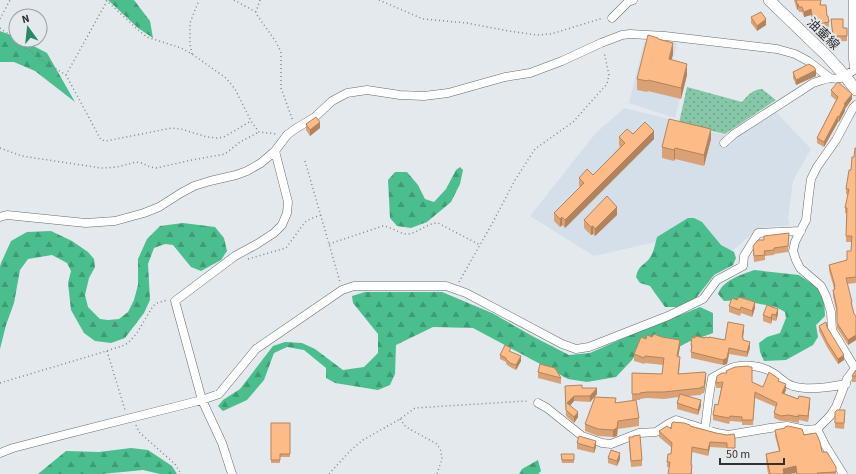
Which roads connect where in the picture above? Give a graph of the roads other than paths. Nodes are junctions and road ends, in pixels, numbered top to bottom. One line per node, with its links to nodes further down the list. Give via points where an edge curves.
1 (633, 0): 4 (street)
2 (769, 0): 6 (main road, 油壷線)
3 (853, 0): 5 (street)
4 (612, 18)
5 (855, 69): 6 (street)
6 (845, 76): 7 (street, via 839,80); 8 (main road, 油壷線)
7 (830, 78): 10 (street, via 813,83); 11 (street, via 808,60 777,49 630,34 530,73 505,77 448,93 424,96 367,90 347,94 332,101 315,117 287,135)
8 (856, 90)
9 (856, 105): 13 (street, via 811,179 806,220)
10 (724, 143)
11 (275, 151): 12 (street, via 247,171 194,186 159,207 115,220 86,223 7,215); 16 (street, via 288,202 282,225 175,301)
12 (0, 217)
13 (801, 231): 14 (street, via 793,251 796,260 800,268 821,286 826,296 832,330); 16 (street, via 758,233 744,256 743,266 717,280 703,299 590,347 576,349 466,293 446,286 354,286 342,290 256,349 219,394)
14 (856, 368): 15 (street)
15 (846, 384): 18 (street, via 816,388 794,387 765,368 734,367 712,378); 19 (street, via 836,407)
16 (202, 400): 20 (street); 21 (street, via 222,443)
17 (538, 403): 18 (street, via 582,436 602,443 611,444 639,433 656,432 676,420)
18 (705, 429): 19 (street, via 728,435 787,426 806,430)
19 (817, 429): 22 (street)
20 (0, 453)
21 (232, 474)
22 (843, 474)

